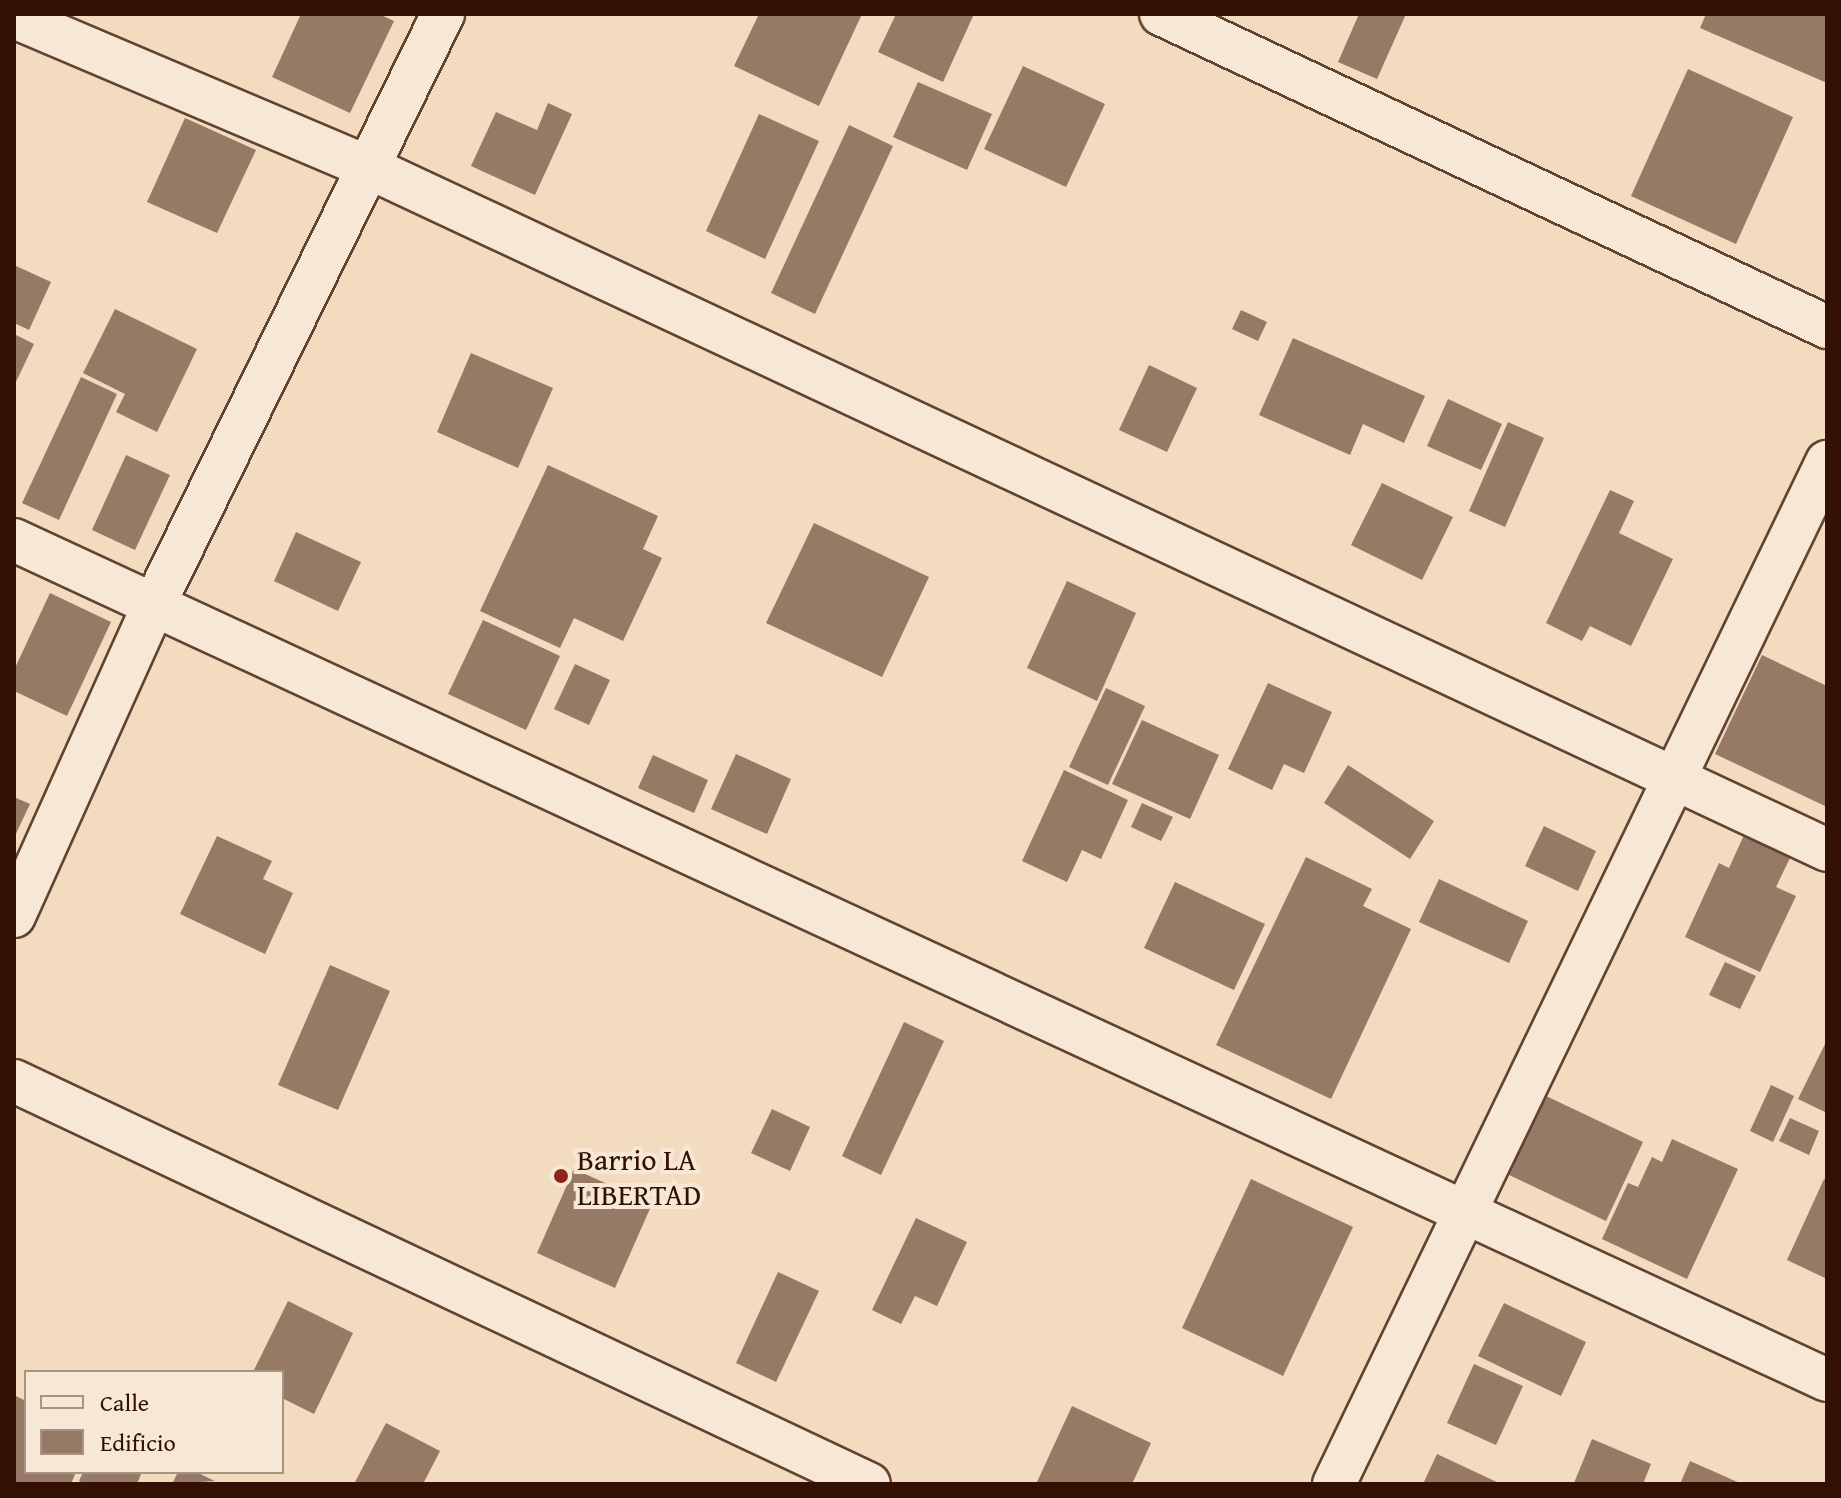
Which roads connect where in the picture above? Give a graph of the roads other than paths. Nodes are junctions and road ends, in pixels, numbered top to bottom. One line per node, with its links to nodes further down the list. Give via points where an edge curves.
1 (443, 14): 4 (street)
2 (1161, 14): 5 (street)
3 (14, 17): 4 (street)
4 (370, 168): 8 (street); 9 (street)
5 (1827, 327)
6 (1827, 462): 9 (street)
7 (14, 540): 8 (street)
8 (153, 607): 11 (street); 13 (street)
9 (1673, 778): 10 (street); 13 (street)
10 (1827, 850)
11 (14, 916)
12 (14, 1081): 15 (street)
13 (1465, 1209): 14 (street); 16 (street)
14 (1827, 1380)
15 (869, 1484)
16 (1334, 1484)

